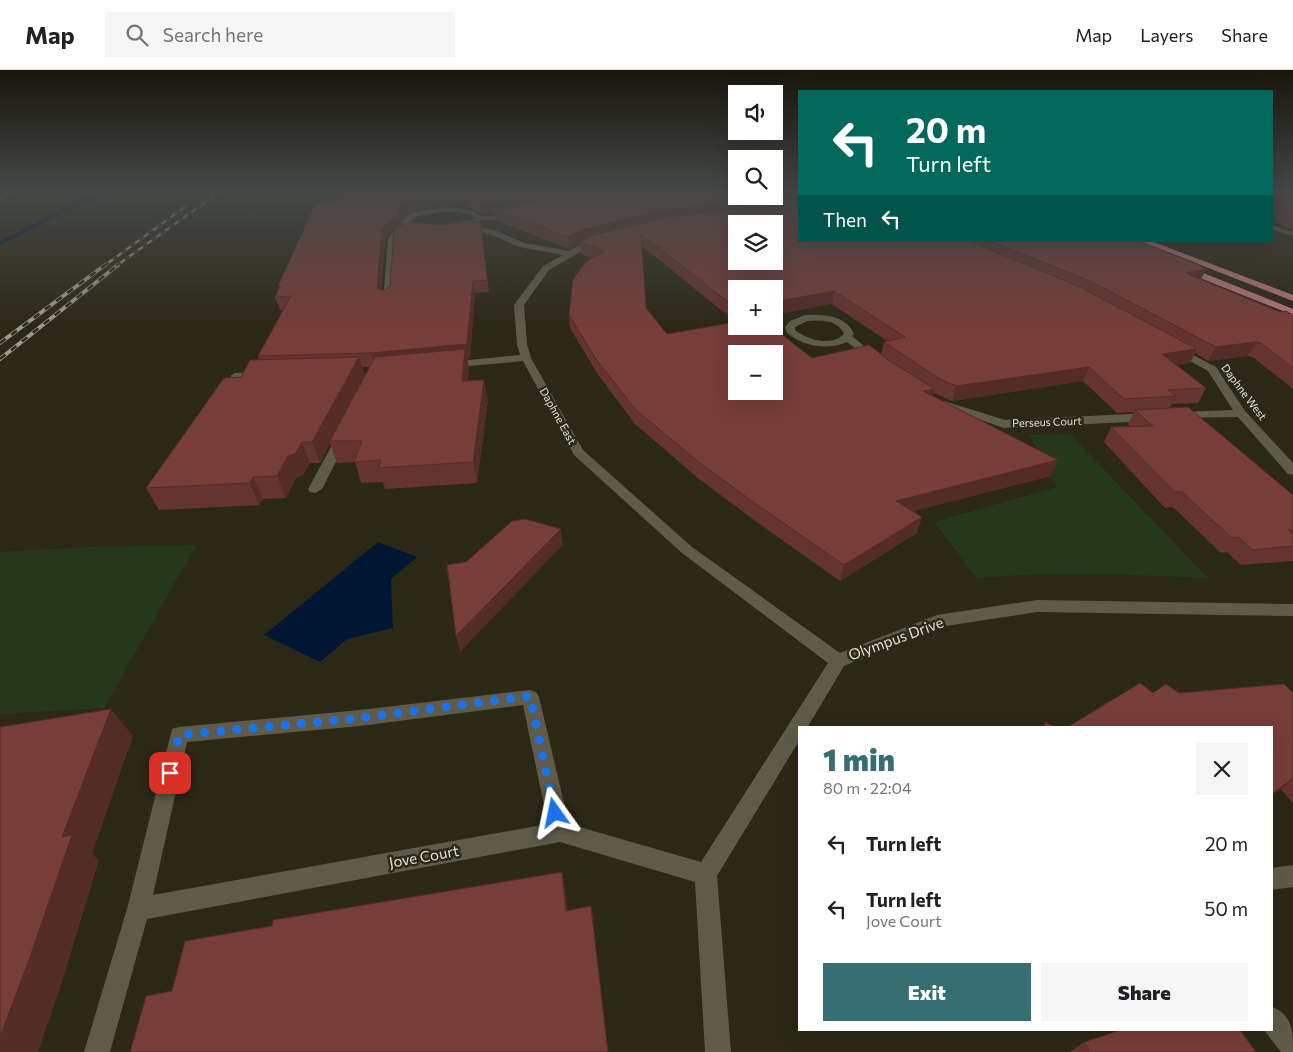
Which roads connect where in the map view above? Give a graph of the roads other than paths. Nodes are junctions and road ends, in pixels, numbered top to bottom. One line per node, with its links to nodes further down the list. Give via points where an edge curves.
1 (394, 237): 8 (street)
2 (503, 237): 5 (street, via 522,245)
3 (616, 237): 5 (street, Daphne East, via 588,244)
4 (1146, 242): 7 (main road)
5 (571, 254): 12 (street, Daphne East, via 546,268 519,305)
6 (1175, 265): 9 (main road)
7 (1293, 298)
8 (386, 299)
9 (1293, 312)
10 (846, 337): 10 (street, via 849,334 845,326 831,320 805,318 790,327 794,335 811,342 832,342); 13 (street)
11 (1168, 345): 18 (street, Daphne West, via 1212,369)
12 (526, 358): 14 (street); 23 (street, Daphne East, via 578,452 687,550)
13 (883, 365)
14 (441, 366)
15 (272, 375): 16 (street)
16 (235, 376)
17 (936, 400): 18 (street, Perseus Court, via 1004,424)
18 (1242, 413): 20 (street, Daphne West)
19 (350, 422): 21 (street)
20 (1293, 471)
21 (315, 489)
22 (1292, 612): 23 (street, Olympus Drive, via 1037,606 937,621)
23 (838, 661): 25 (street, Olympus Drive)
24 (560, 832): 25 (street, Jove Court); 28 (street, Jove Court); 28 (street, via 530,696 360,718 179,735)
25 (706, 874): 32 (street)
26 (1293, 876): 27 (street)
27 (1273, 879)
28 (138, 909): 31 (street)
29 (1273, 1022): 30 (street)
30 (1293, 1047)
31 (98, 1052)
32 (718, 1052)

